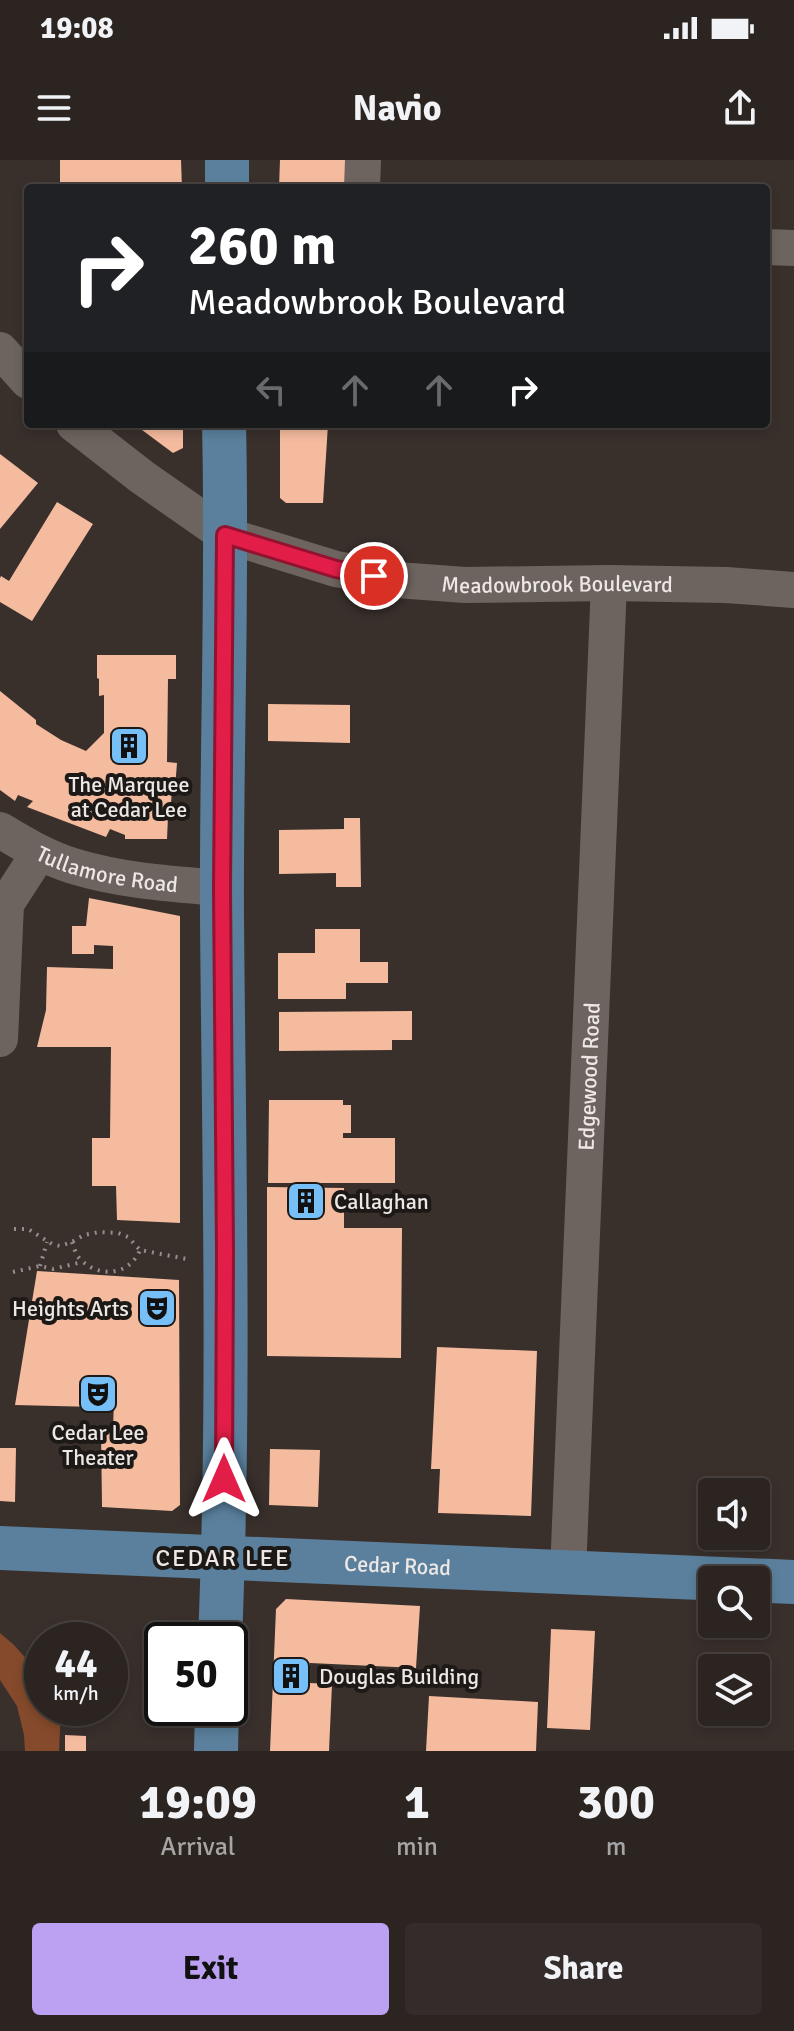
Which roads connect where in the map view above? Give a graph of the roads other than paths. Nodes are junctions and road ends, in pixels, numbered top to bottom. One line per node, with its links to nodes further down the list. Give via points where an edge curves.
1 (227, 160): 3 (main road)
2 (363, 160): 4 (street)
3 (227, 184)
4 (362, 184)
5 (770, 247): 6 (street)
6 (794, 248)
7 (0, 350): 8 (street)
8 (24, 377)
9 (79, 428): 11 (street, Meadowbrook Boulevard)
10 (224, 428): 11 (main road)
11 (225, 535): 12 (street, Meadowbrook Boulevard, via 336,569 397,580 465,585); 16 (main road)
12 (609, 583): 13 (street, Meadowbrook Boulevard); 20 (street, Edgewood Road)
13 (794, 590)
14 (0, 830): 15 (street, Tullamore Road)
15 (39, 853): 16 (street, Tullamore Road, via 113,876); 17 (street, via 6,904)
16 (222, 888): 19 (main road)
17 (0, 1039)
18 (0, 1548): 19 (main road, Cedar Road)
19 (223, 1557): 20 (main road, Cedar Road); 22 (main road)
20 (568, 1572): 21 (main road, Cedar Road)
21 (794, 1582)
22 (221, 1622)
23 (217, 1726): 24 (main road)
24 (216, 1751)

